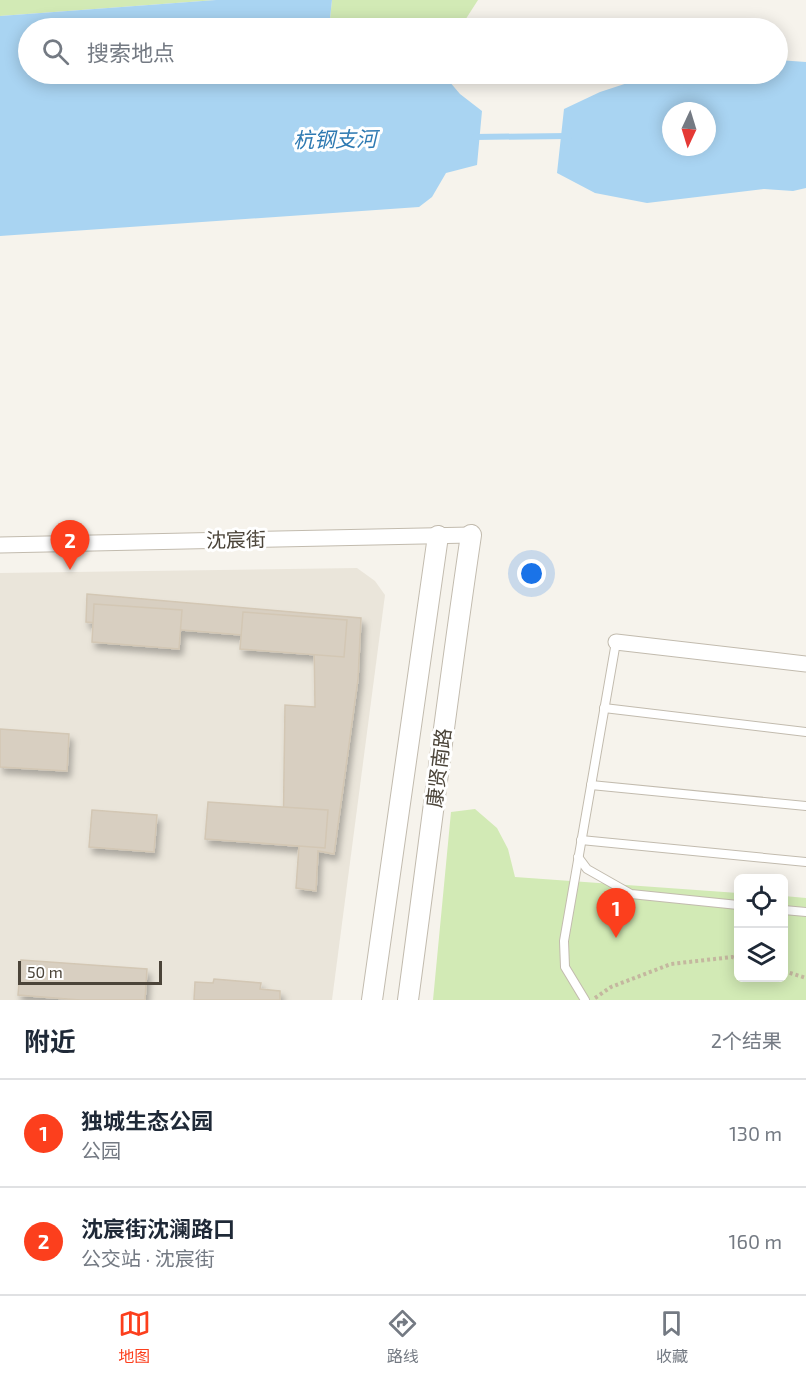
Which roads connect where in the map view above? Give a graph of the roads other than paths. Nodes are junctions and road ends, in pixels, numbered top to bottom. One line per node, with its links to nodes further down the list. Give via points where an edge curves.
1 (471, 535): 2 (street, 沈宸街); 17 (street, 康贤南路)
2 (438, 536): 3 (street, 沈宸街); 16 (street, 康贤南路)
3 (0, 545)
4 (616, 642): 5 (street); 6 (lane)
5 (806, 664)
6 (604, 708): 7 (lane); 8 (lane)
7 (806, 732)
8 (591, 785): 9 (lane); 10 (lane)
9 (806, 806)
10 (581, 840): 11 (lane); 12 (lane)
11 (578, 857): 13 (lane, via 587,869 631,894); 18 (lane, via 564,959 565,968)
12 (806, 862)
13 (734, 905)
14 (788, 910): 15 (lane)
15 (806, 912)
16 (372, 1000)
17 (408, 1000)
18 (585, 1000)

